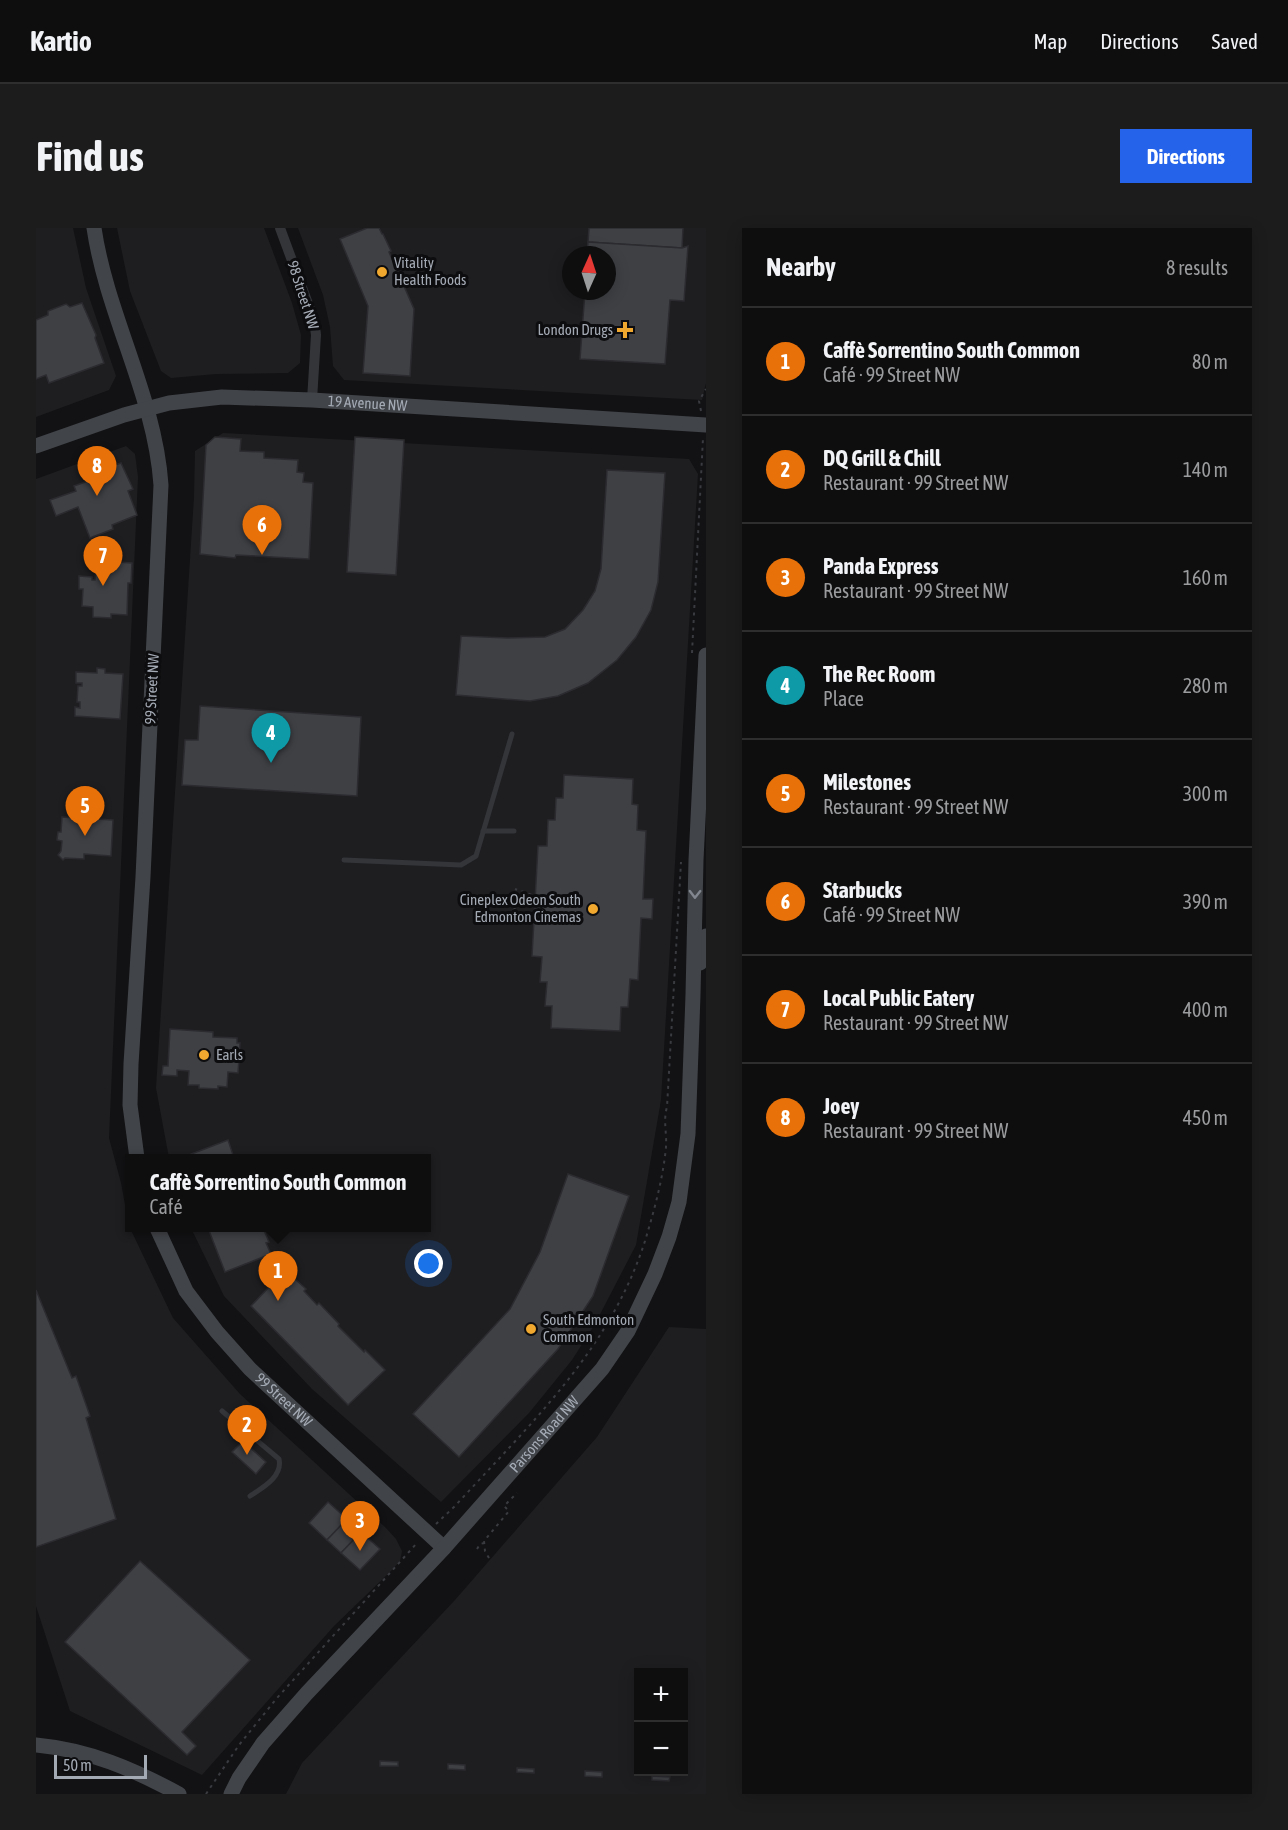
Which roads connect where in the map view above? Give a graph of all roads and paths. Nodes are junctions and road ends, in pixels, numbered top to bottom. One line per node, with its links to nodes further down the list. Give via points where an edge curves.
1 (94, 228): 6 (street, 99 Street NW, via 106,282)
2 (280, 228): 4 (street, 98 Street NW, via 314,320)
3 (706, 390): 5 (path)
4 (312, 400): 6 (street, 19 Avenue NW, via 222,397 178,401); 7 (street, 19 Avenue NW)
5 (699, 401)
6 (147, 409): 9 (street, 19 Avenue NW); 20 (street, 99 Street NW, via 159,457 161,485 131,1064 130,1105)
7 (706, 425)
8 (703, 441): 10 (path)
9 (36, 446)
10 (699, 651): 19 (street, Parsons Road NW, one-way to 19)
11 (512, 734): 12 (lane)
12 (483, 831): 13 (lane); 14 (lane, via 476,856 461,865)
13 (514, 831)
14 (344, 860)
15 (681, 860): 25 (path, via 664,1116 666,1149 658,1194 633,1274 606,1328 565,1386)
16 (516, 889): 17 (path, via 535,896)
17 (513, 910)
18 (706, 936): 19 (street, Parsons Road NW)
19 (693, 995): 27 (street, Parsons Road NW, via 688,1134 680,1192 669,1237 645,1298 602,1369)
20 (136, 1154)
21 (159, 1232): 27 (street, 99 Street NW, via 186,1291 250,1369)
22 (222, 1411): 24 (lane, via 279,1459 274,1477)
23 (517, 1492): 26 (path, via 504,1506 509,1511)
24 (250, 1496)
25 (444, 1516)
26 (484, 1543): 28 (path, via 478,1543); 30 (path)
27 (444, 1548): 34 (street, Parsons Road NW, via 263,1743)
28 (477, 1549)
29 (408, 1553): 33 (path, via 277,1698)
30 (489, 1558)
31 (36, 1745): 32 (street, via 107,1760)
32 (180, 1794)
33 (206, 1794)
34 (231, 1794)

